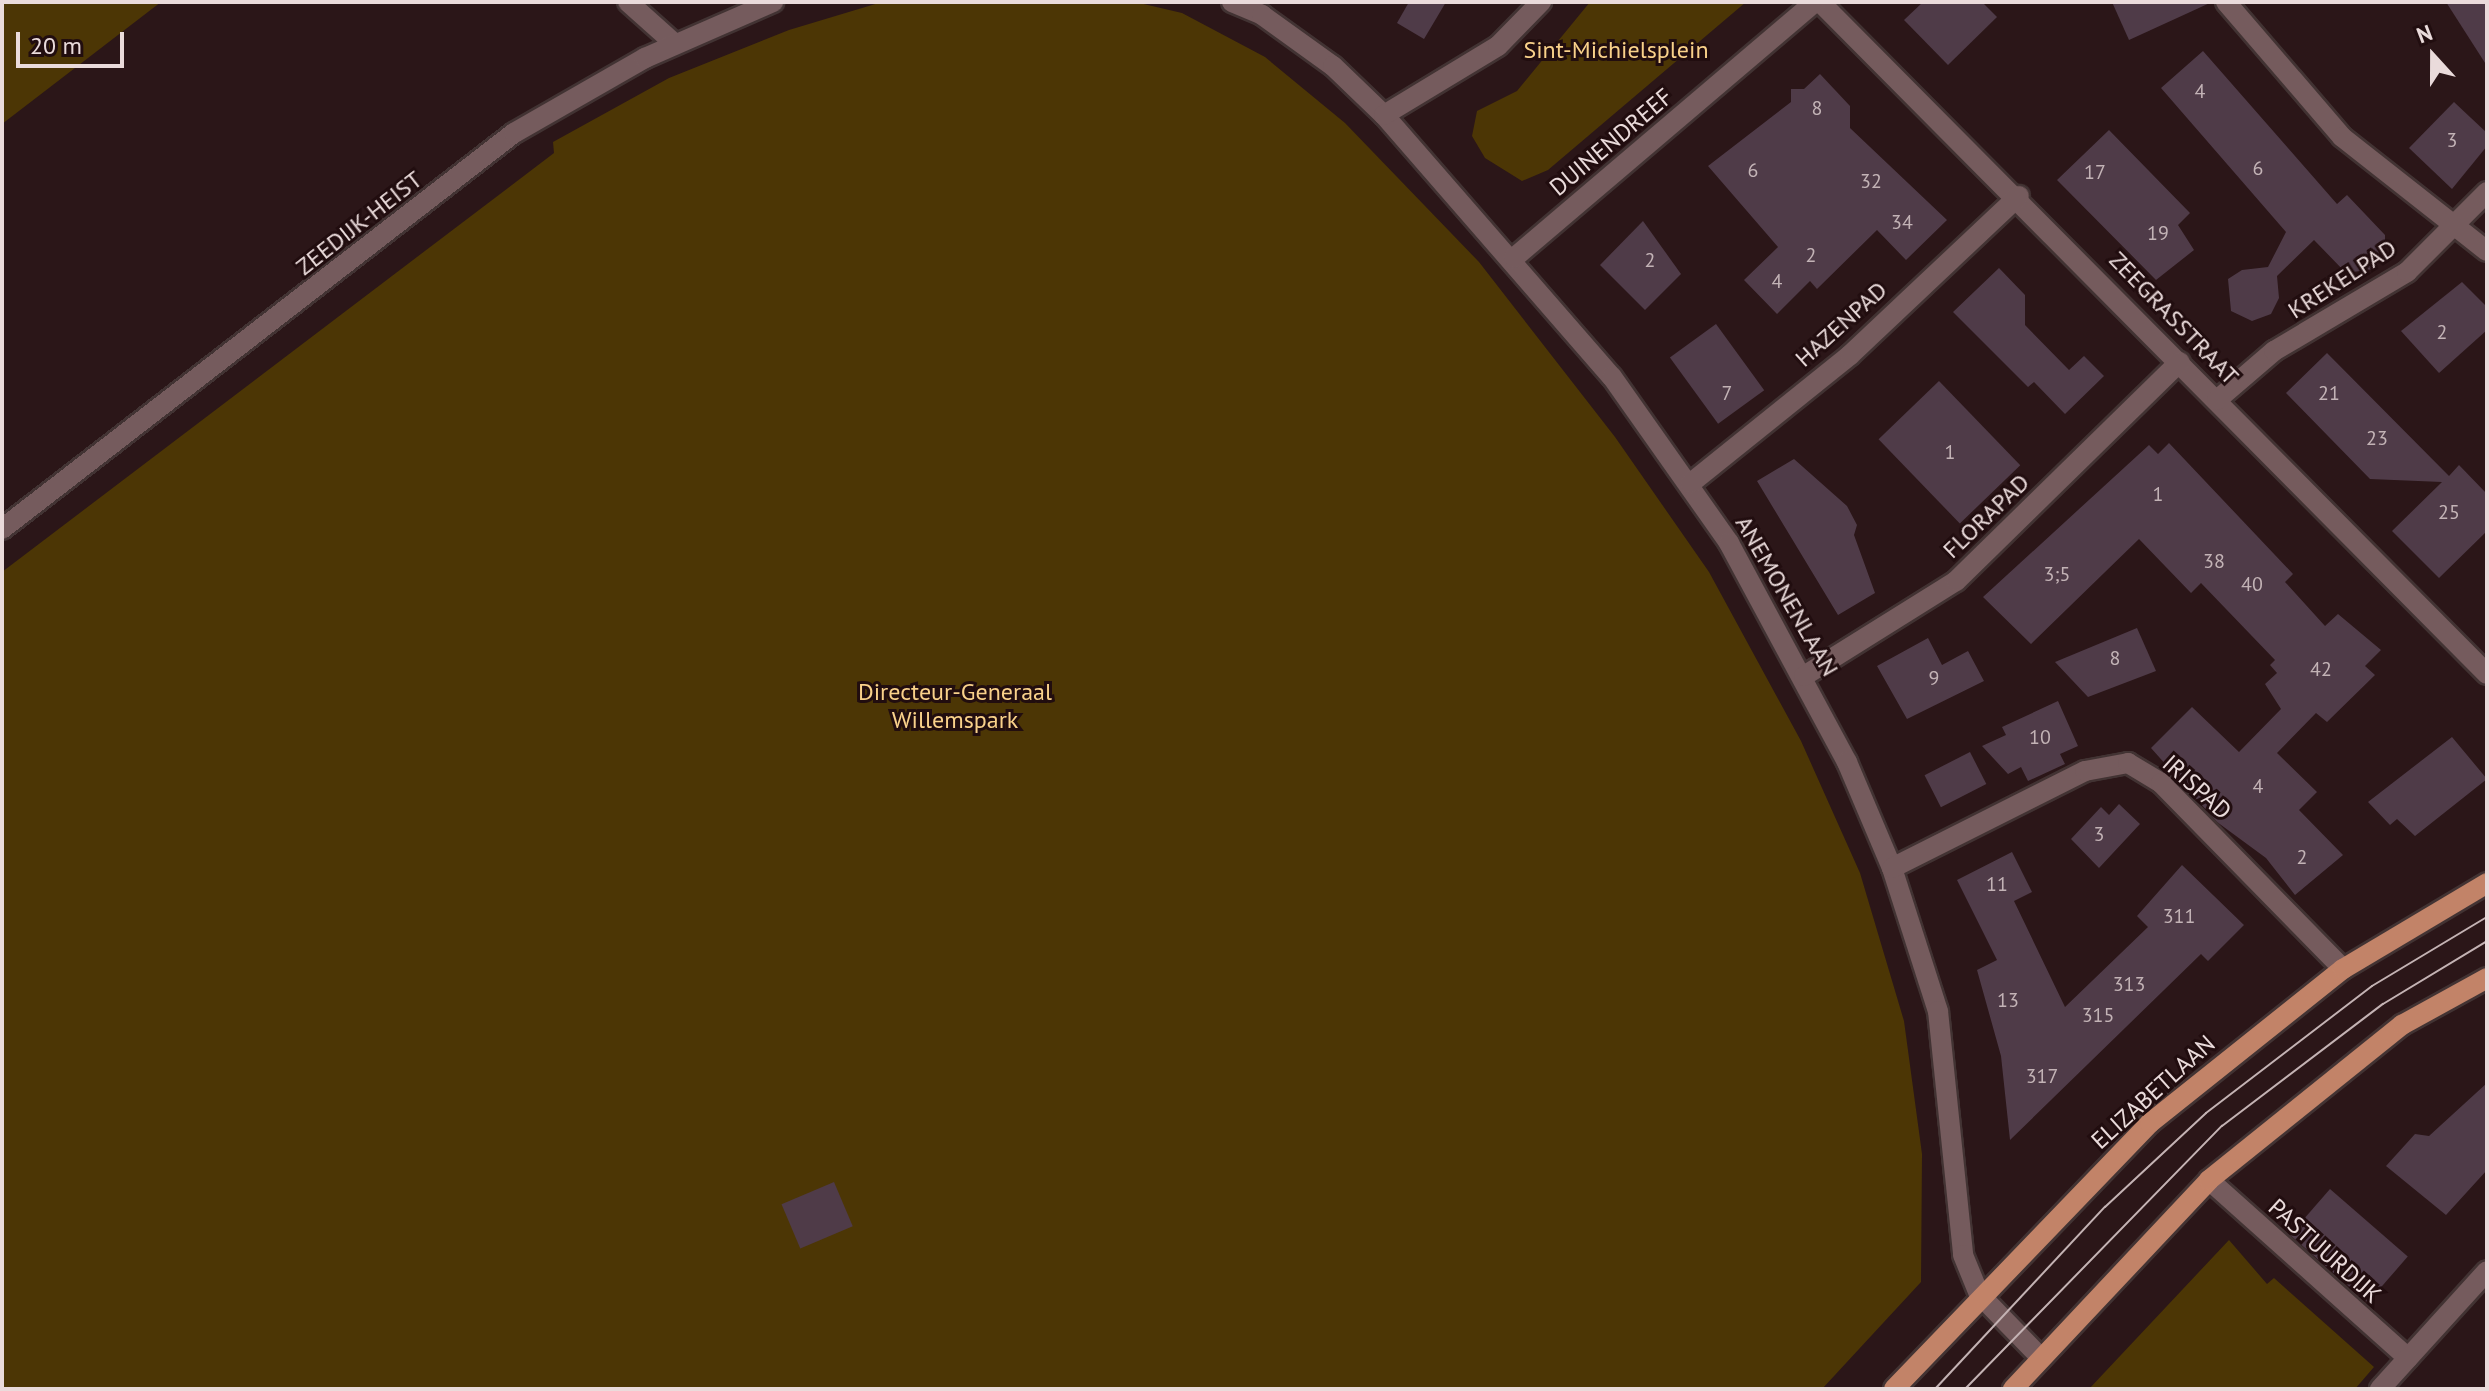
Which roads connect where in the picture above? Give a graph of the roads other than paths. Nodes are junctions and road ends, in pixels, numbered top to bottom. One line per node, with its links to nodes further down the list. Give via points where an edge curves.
1 (628, 2): 7 (street)
2 (773, 2): 7 (street, ZEEDIJK-HEIST)
3 (1232, 2): 8 (street, ANEMONENLAAN, via 1262,15 1333,66)
4 (1541, 2): 8 (street, via 1498,46)
5 (1817, 2): 10 (street, ZEEGRASSTRAAT); 13 (street, DUINENDREEF)
6 (2226, 2): 11 (street, via 2342,137)
7 (675, 44): 17 (street, ZEEDIJK-HEIST, via 514,133)
8 (1384, 115): 13 (street, ANEMONENLAAN)
9 (2487, 192): 11 (street, KREKELPAD)
10 (2019, 196): 14 (street, ZEEGRASSTRAAT); 16 (street, HAZENPAD, via 1850,355)
11 (2456, 223): 12 (street); 15 (street, KREKELPAD, via 2407,272 2274,351)
12 (2487, 251)
13 (1514, 258): 16 (street, ANEMONENLAAN)
14 (2180, 362): 15 (street, ZEEGRASSTRAAT); 19 (street, FLORAPAD, via 1956,581)
15 (2217, 400): 18 (street, ZEEGRASSTRAAT)
16 (1691, 483): 19 (street, ANEMONENLAAN)
17 (2, 529)
18 (2487, 674)
19 (1804, 676): 20 (street, ANEMONENLAAN)
20 (1892, 868): 22 (street, IRISPAD, via 2085,771 2128,763 2161,783); 26 (street, ANEMONENLAAN, via 1938,1011 1961,1240)
21 (2487, 883): 22 (main road, ELIZABETLAAN)
22 (2343, 969): 26 (main road, ELIZABETLAAN, via 2150,1123)
23 (2487, 978): 24 (main road, via 2402,1025)
24 (2209, 1180): 27 (main road); 28 (street, PASTUURDIJK)
25 (2487, 1271): 28 (street)
26 (1979, 1294): 27 (street, ANEMONENLAAN); 29 (main road, ELIZABETLAAN)
27 (2041, 1358): 30 (main road)
28 (2408, 1358): 31 (street)
29 (1894, 1389)
30 (2013, 1389)
31 (2380, 1389)

